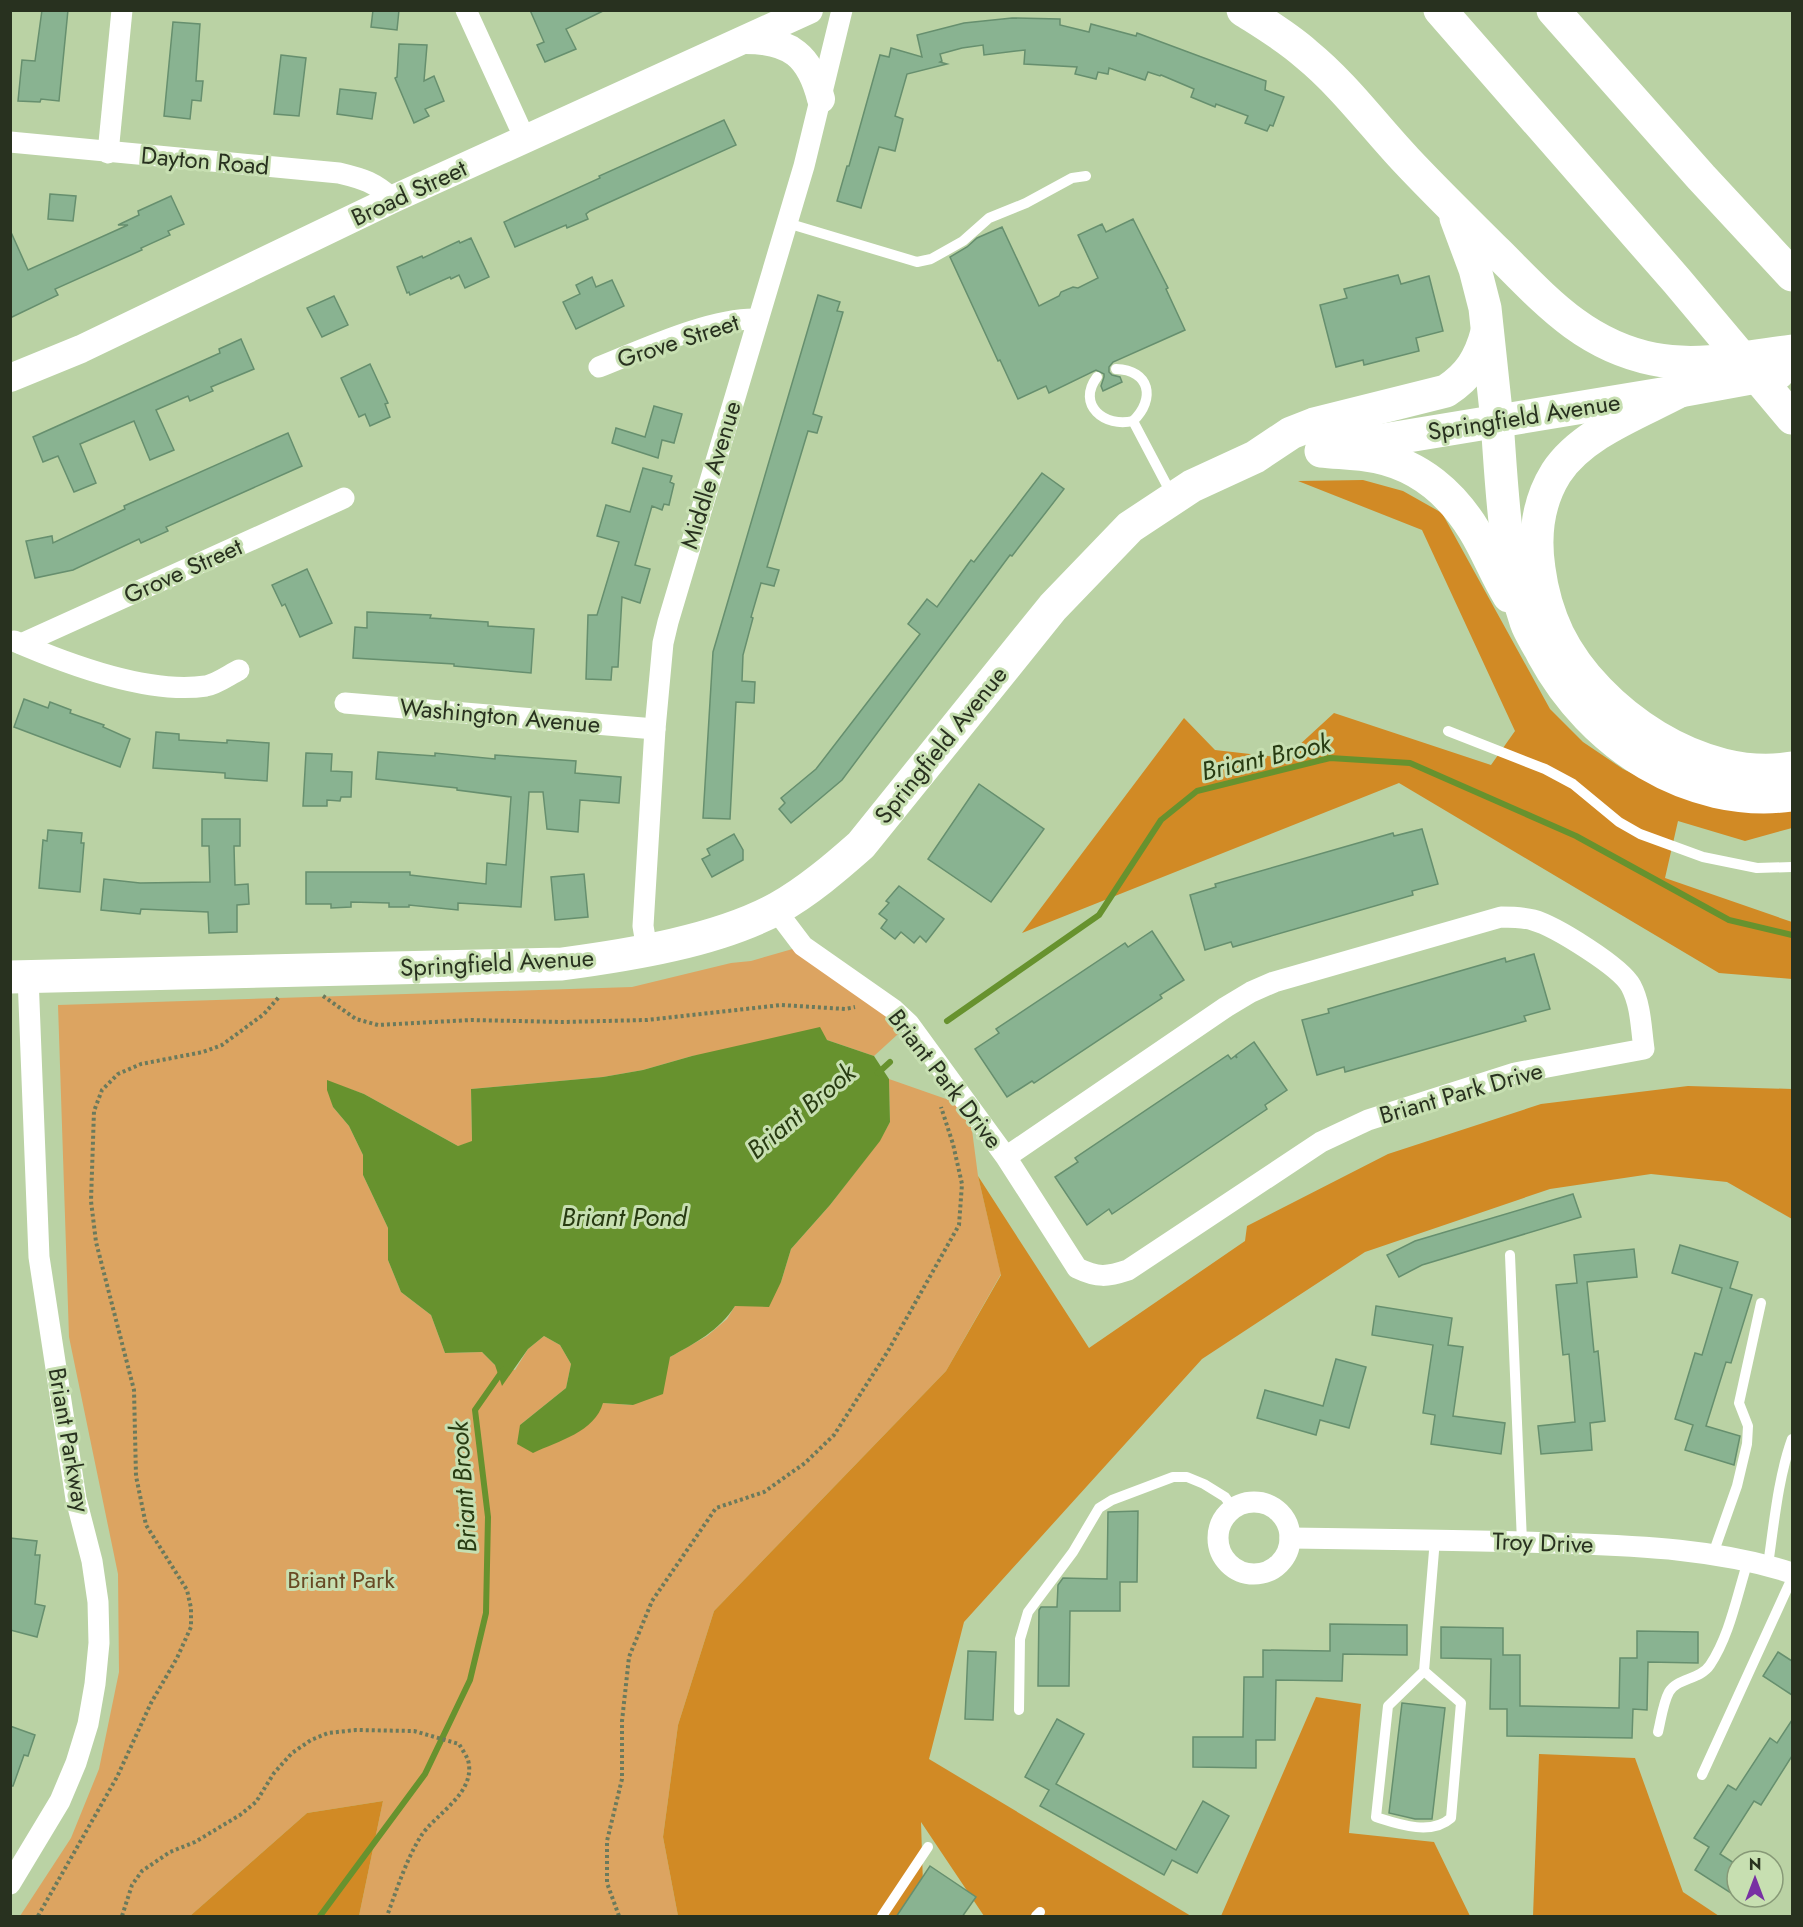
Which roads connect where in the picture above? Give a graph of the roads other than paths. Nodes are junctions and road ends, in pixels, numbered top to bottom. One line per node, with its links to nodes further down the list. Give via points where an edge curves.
1 (122, 10): 12 (street)
2 (466, 10): 10 (street)
3 (809, 10): 8 (main road, Broad Street)
4 (843, 10): 9 (street, Middle Avenue)
5 (1242, 10): 15 (main road, via 1274,29 1330,76)
6 (1440, 10): 18 (main road)
7 (1553, 10): 17 (main road)
8 (745, 40): 9 (main road, via 772,42 796,51 812,71); 10 (main road, Broad Street)
9 (821, 99): 16 (street, Middle Avenue)
10 (525, 139): 14 (main road, Broad Street)
11 (10, 142): 12 (street, Dayton Road)
12 (108, 153): 14 (street, Dayton Road, via 339,173 379,186)
13 (1086, 176): 16 (lane, via 1072,178 989,218 963,241 931,259 917,262)
14 (393, 200): 26 (main road, Broad Street)
15 (1453, 208): 20 (main road, via 1475,269); 21 (main road, via 1552,306 1595,339 1652,359 1680,362)
16 (787, 223): 19 (street, Middle Avenue)
17 (1792, 275)
18 (1677, 281): 27 (main road); 29 (main road)
19 (758, 319): 22 (street, Grove Street, via 730,320); 40 (street, Middle Avenue, via 668,622)
20 (1487, 332): 31 (main road); 33 (main road, Springfield Avenue, via 1476,361 1446,391 1314,424 1291,433)
21 (1792, 351)
22 (599, 368)
23 (1116, 369): 30 (lane, via 1129,370 1146,385 1145,408)
24 (1792, 370): 28 (main road, Springfield Avenue)
25 (1096, 377): 30 (lane, via 1090,391 1095,411 1114,422)
26 (10, 378)
27 (1792, 390)
28 (1680, 391): 31 (main road, Springfield Avenue); 42 (main road, via 1575,449 1556,473 1537,522 1537,554 1549,612 1574,660 1595,687 1642,727 1670,744 1722,764 1749,770)
29 (1792, 418)
30 (1133, 421): 35 (lane)
31 (1497, 421): 32 (main road, Springfield Avenue); 36 (main road, via 1513,571)
32 (1321, 451): 33 (main road, Springfield Avenue); 36 (main road, via 1378,457 1437,484 1476,532 1498,579)
33 (1255, 458): 35 (main road, Springfield Avenue)
34 (344, 498): 37 (street, Grove Street)
35 (1173, 498): 45 (main road, Springfield Avenue, via 1130,527 1053,607 861,844 833,870)
36 (1527, 624): 43 (main road, via 1569,696 1625,750 1671,776 1713,791 1755,797)
37 (16, 642): 38 (street, via 113,678 169,688 208,686)
38 (239, 670)
39 (345, 703): 40 (street, Washington Avenue)
40 (655, 729): 46 (street, Middle Avenue, via 643,926)
41 (1448, 731): 44 (lane, via 1574,784 1619,822 1640,834 1703,857 1758,868)
42 (1792, 768)
43 (1792, 795)
44 (1792, 867)
45 (775, 909): 46 (main road, Springfield Avenue, via 722,931); 48 (street, Briant Park Drive, via 803,946 909,1024)
46 (647, 950): 47 (main road, Springfield Avenue, via 562,964)
47 (19, 976): 65 (street, Briant Parkway, via 39,1257 76,1499 92,1561 99,1643 88,1724 76,1763 60,1801)
48 (1006, 1157): 48 (street, Briant Park Drive, via 1077,1268 1094,1276 1110,1276 1128,1270 1322,1142 1368,1120 1515,1073 1644,1049 1638,1004 1631,985 1601,958 1543,923 1501,917 1251,992)
49 (1510, 1255): 55 (lane)
50 (1761, 1303): 56 (lane, via 1739,1403 1748,1426 1747,1444)
51 (1792, 1439): 57 (lane, via 1775,1513)
52 (1233, 1508): 53 (street, via 1255,1502 1276,1509 1289,1527); 53 (street, via 1222,1522 1218,1540 1220,1552 1237,1570 1248,1574 1272,1569 1285,1556); 61 (lane, via 1225,1497 1187,1477 1173,1477 1099,1508 1073,1552 1028,1612 1020,1639)
53 (1290, 1538): 54 (street, Troy Drive)
54 (1435, 1539): 55 (street, Troy Drive); 60 (lane)
55 (1522, 1542): 56 (street, Troy Drive, via 1654,1547)
56 (1713, 1554): 57 (street, Troy Drive)
57 (1758, 1563): 58 (street, Troy Drive); 62 (lane, via 1711,1663 1703,1674 1670,1690)
58 (1792, 1573)
59 (1792, 1578): 63 (lane)
60 (1424, 1671): 60 (lane, via 1388,1706 1376,1816 1407,1827 1443,1825 1451,1818 1461,1703)
61 (1019, 1710)
62 (1658, 1732)
63 (1702, 1775)
64 (928, 1847): 66 (lane)
65 (10, 1884)
66 (882, 1917)

